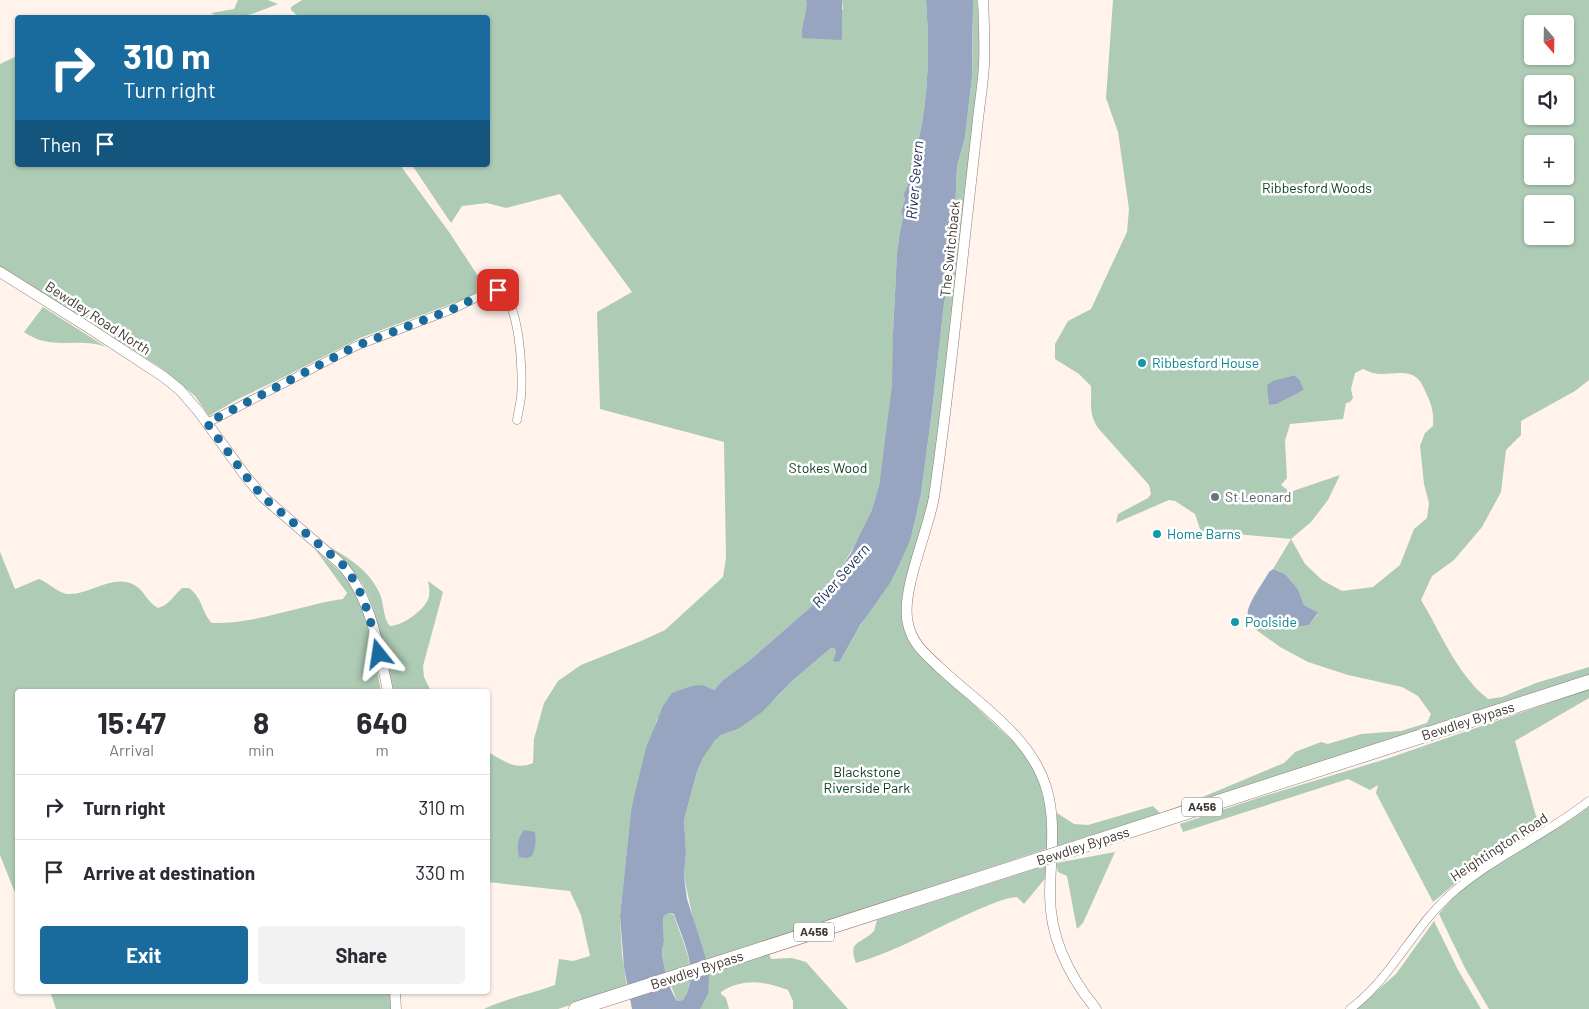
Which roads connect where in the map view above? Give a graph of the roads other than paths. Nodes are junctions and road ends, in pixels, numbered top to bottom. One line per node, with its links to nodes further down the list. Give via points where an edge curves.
1 (983, 0): 11 (main road, The Switchback, via 984,67 933,501 907,601 907,623 912,638 924,653 1010,730 1037,765 1052,811 1050,896 1054,930 1068,968)
2 (0, 272): 4 (main road, Bewdley Road North, via 164,377 180,390)
3 (517, 420): 4 (street, via 521,377 517,326 509,301 501,291 494,289 453,309 356,346)
4 (207, 423): 6 (main road, Bewdley Road North, via 263,497 351,575 368,610)
5 (1589, 682): 10 (highway, Bewdley Bypass / A456, bridge)
6 (388, 689)
7 (1589, 801): 12 (street, Heightington Road, via 1455,890 1424,922 1378,983)
8 (396, 994): 9 (main road)
9 (396, 1009)
10 (576, 1009)
11 (1096, 1009)
12 (1350, 1009)

